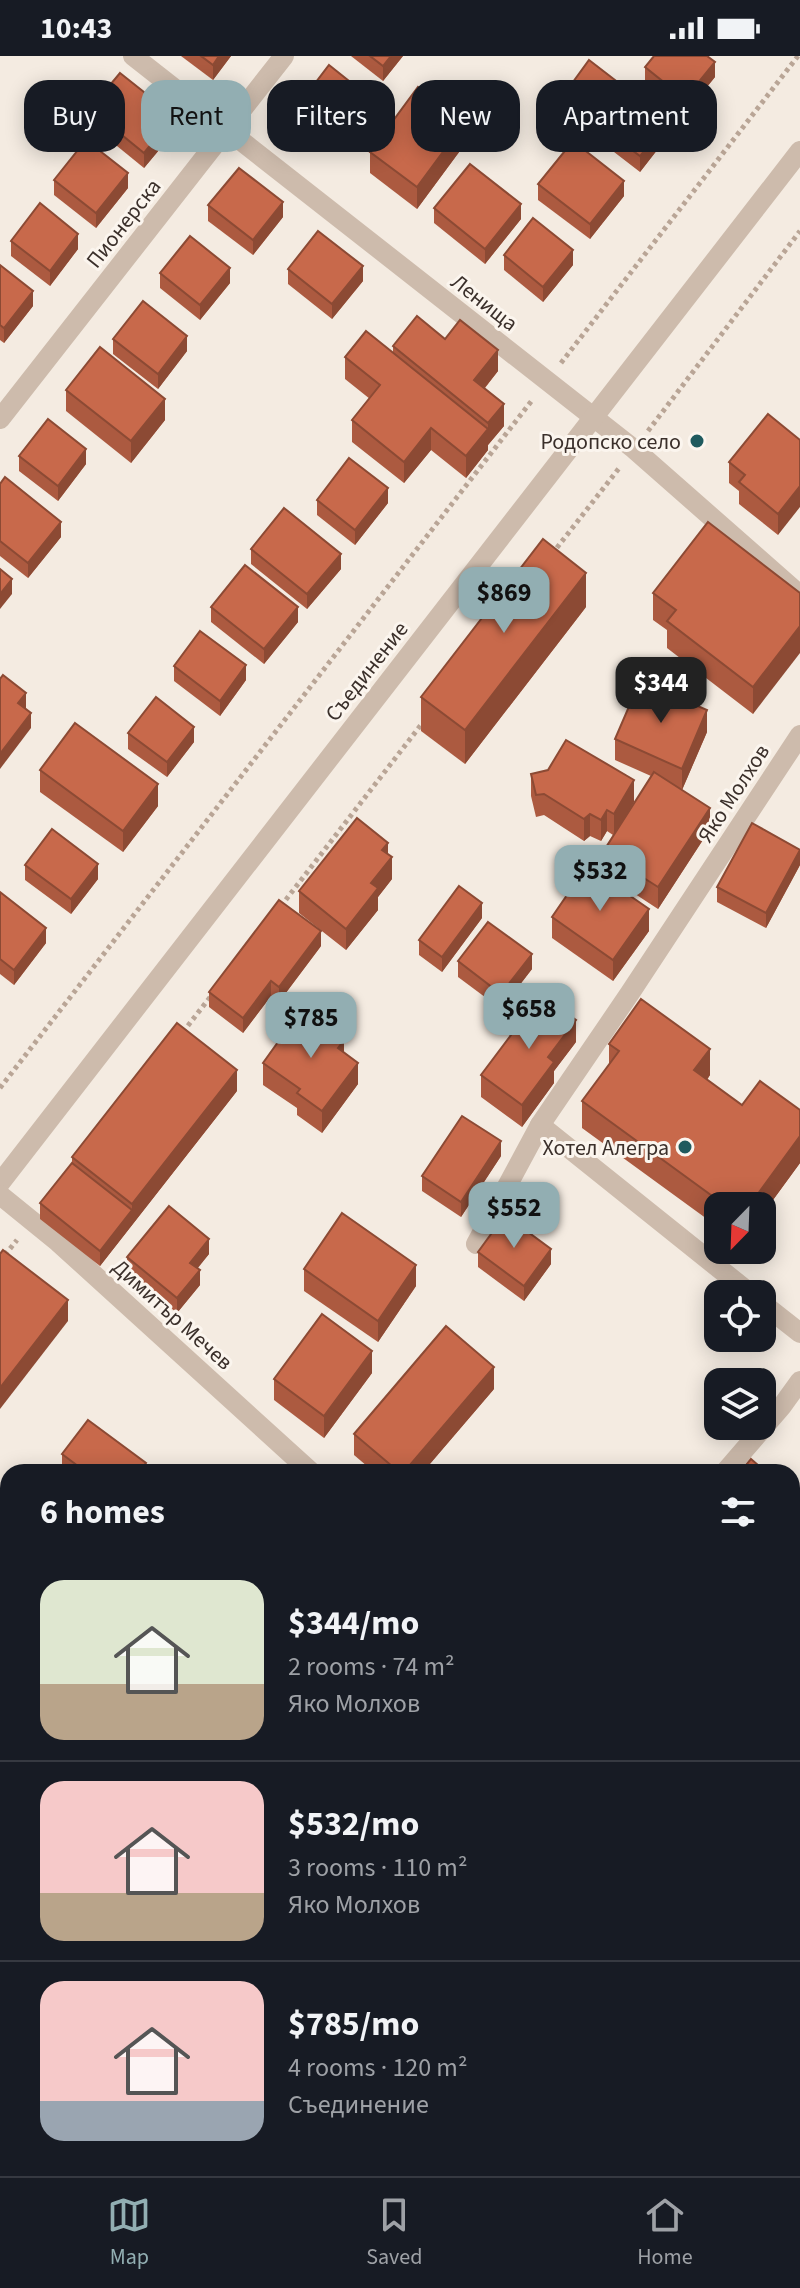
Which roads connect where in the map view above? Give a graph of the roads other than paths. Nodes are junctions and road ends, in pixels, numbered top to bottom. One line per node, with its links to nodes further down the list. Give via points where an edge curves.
1 (133, 56): 3 (street, Ленища)
2 (284, 56): 4 (street, Пионерска)
3 (164, 80)
4 (251, 98)
5 (251, 148): 8 (street, Ленища)
6 (800, 151): 8 (street, Съединение)
7 (209, 152): 9 (street, Пионерска)
8 (593, 417): 10 (street, Ленища); 13 (street, Съединение)
9 (0, 419)
10 (800, 595)
11 (800, 735): 12 (street, Яко Молхов)
12 (540, 1125): 15 (street, Яко Молхов); 16 (street)
13 (0, 1183)
14 (0, 1195): 20 (street, Димитър Мечев)
15 (476, 1244)
16 (734, 1280)
17 (776, 1314): 18 (street)
18 (800, 1333)
19 (800, 1381): 21 (street)
20 (302, 1464)
21 (732, 1464)

